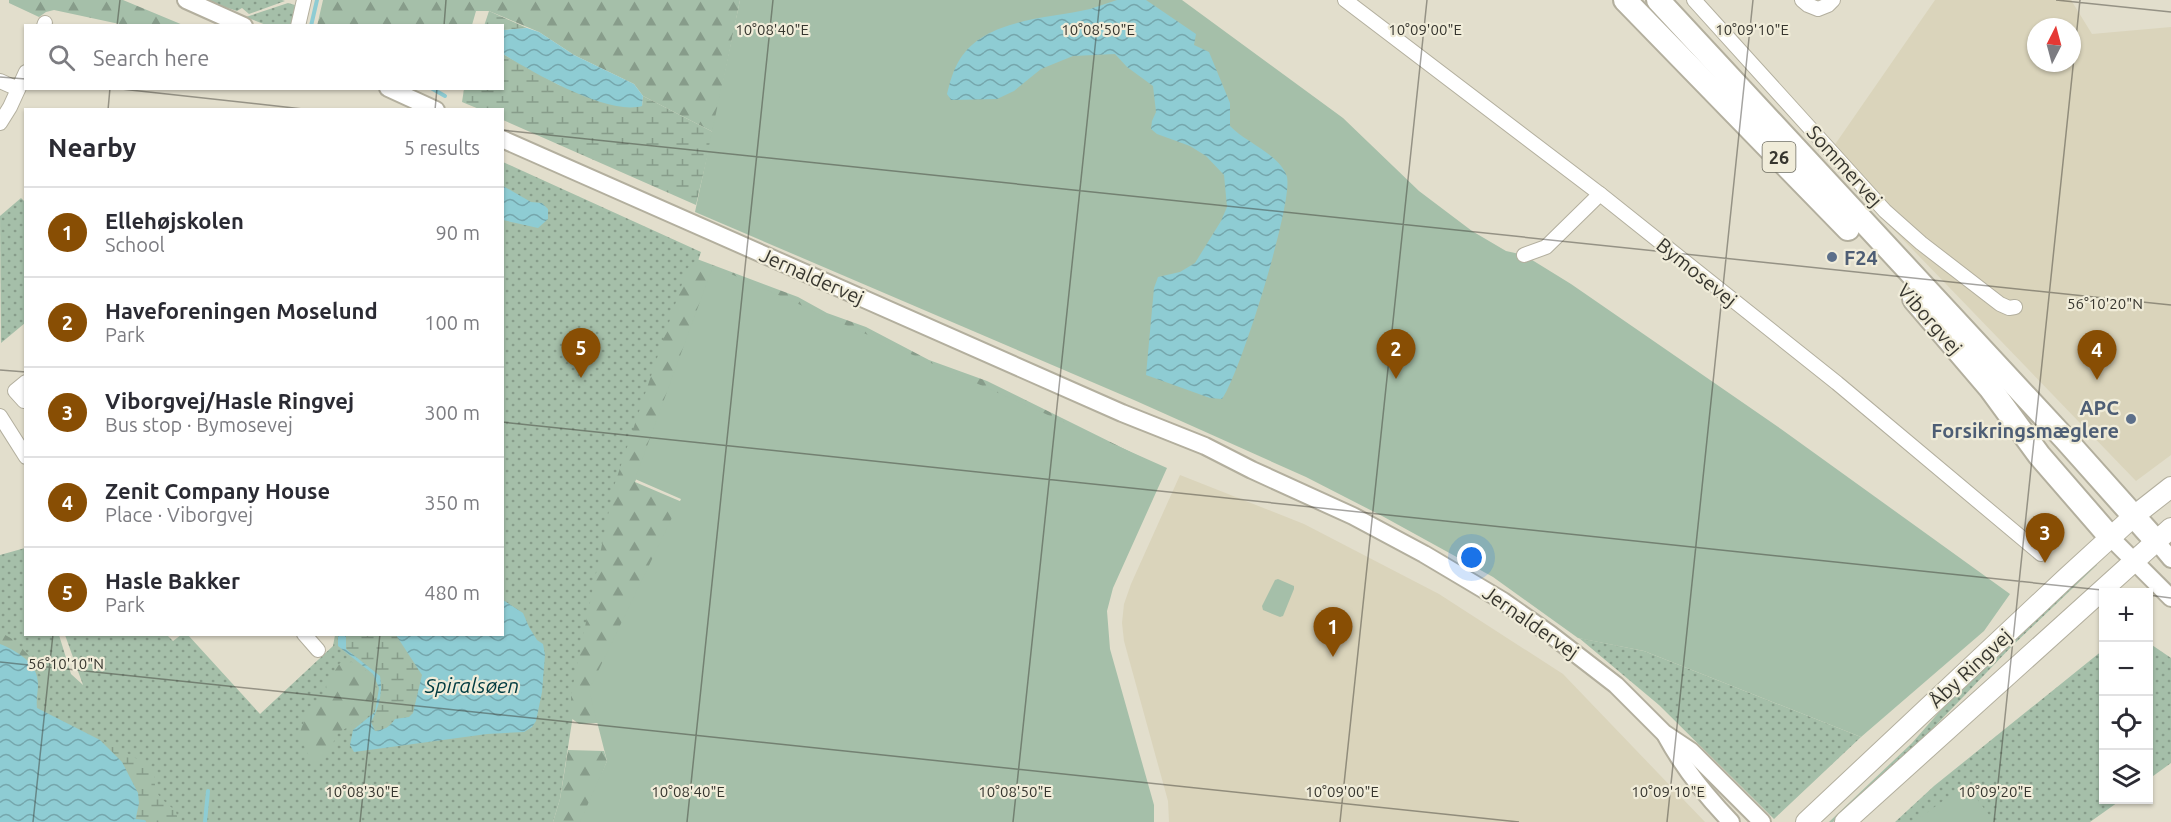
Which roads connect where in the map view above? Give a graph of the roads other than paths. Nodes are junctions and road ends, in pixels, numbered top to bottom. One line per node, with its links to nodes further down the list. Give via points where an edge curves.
1 (186, 0): 9 (street)
2 (304, 0): 10 (street)
3 (1345, 0): 18 (street, Bymosevej)
4 (1625, 0): 28 (main road, Viborgvej / 26, via 1930,317)
5 (1658, 0): 26 (main road, Viborgvej / 26)
6 (1694, 0): 20 (street, Sommervej, via 1896,221 2000,304)
7 (1802, 0): 8 (street, via 1818,9)
8 (1833, 0)
9 (240, 24)
10 (298, 24)
11 (24, 76): 13 (street)
12 (0, 81): 13 (street)
13 (18, 89): 16 (street)
14 (392, 90): 15 (street)
15 (432, 108)
16 (0, 123)
17 (504, 140): 35 (street, Jernaldervej, via 1122,412 1181,447 1252,470 1353,516 1503,601 1616,685)
18 (1600, 194): 19 (street, via 1546,247); 29 (street, Bymosevej, via 1837,383)
19 (1524, 255)
20 (2015, 307)
21 (24, 384): 22 (street, via 15,391)
22 (24, 401)
23 (0, 416): 24 (street)
24 (24, 454)
25 (2171, 487): 26 (main road, Åby Ringvej)
26 (2134, 516): 27 (main road, Viborgvej / 26); 28 (main road, Åby Ringvej)
27 (2163, 534): 30 (street, Viborgvej); 31 (main road, Åby Ringvej)
28 (2110, 538): 31 (street, Viborgvej); 38 (main road, Åby Ringvej)
29 (2041, 554)
30 (2171, 559)
31 (2133, 561): 32 (street, Viborgvej); 39 (main road, Åby Ringvej)
32 (2171, 598)
33 (306, 636): 34 (street)
34 (318, 650)
35 (1664, 733): 36 (street, Jernaldervej, via 1681,764); 37 (street, Jernaldervej, via 1691,751)
36 (1731, 822)
37 (1762, 822)
38 (1806, 822)
39 (1845, 822)

